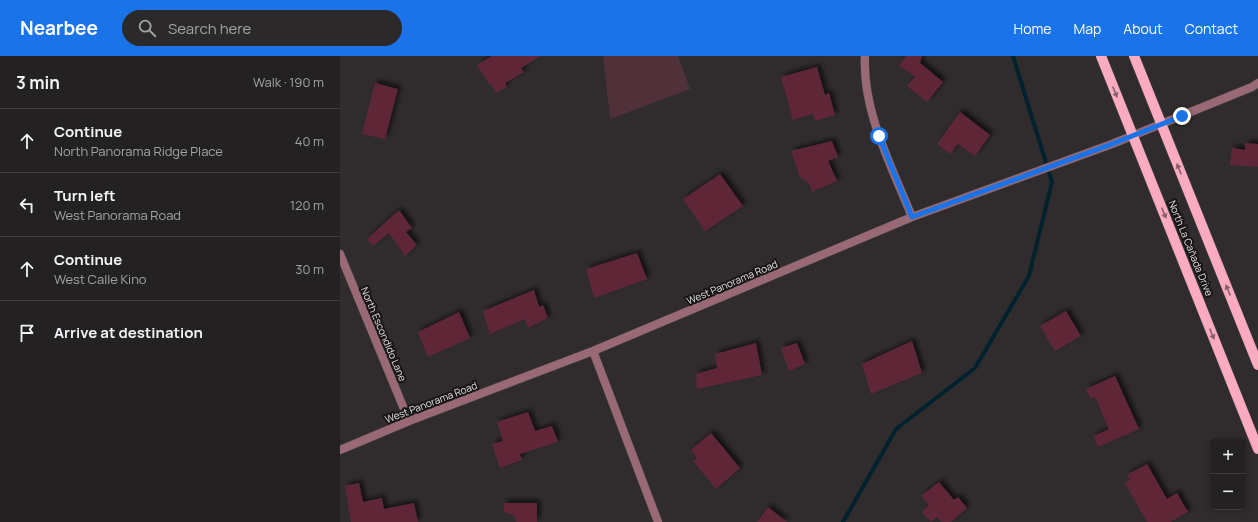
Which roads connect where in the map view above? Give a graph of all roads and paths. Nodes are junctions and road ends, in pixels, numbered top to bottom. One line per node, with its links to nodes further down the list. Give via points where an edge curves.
1 (864, 56): 7 (street, via 868,98 879,136)
2 (1101, 56): 6 (main road, North La Cañada Drive, one-way to 6)
3 (1134, 56): 5 (main road, North La Cañada Drive)
4 (1258, 83): 5 (street, West Panorama Road)
5 (1162, 125): 6 (street, West Panorama Road); 10 (main road, North La Cañada Drive, one-way to 5)
6 (1133, 136): 7 (street, West Panorama Road); 13 (main road, North La Cañada Drive, one-way to 13)
7 (912, 217): 9 (street, West Panorama Road)
8 (340, 254): 11 (street, North Escondido Lane)
9 (594, 351): 11 (street, West Panorama Road); 14 (street)
10 (1257, 361)
11 (409, 421): 12 (street, West Panorama Road)
12 (340, 450)
13 (1258, 450)
14 (658, 522)

